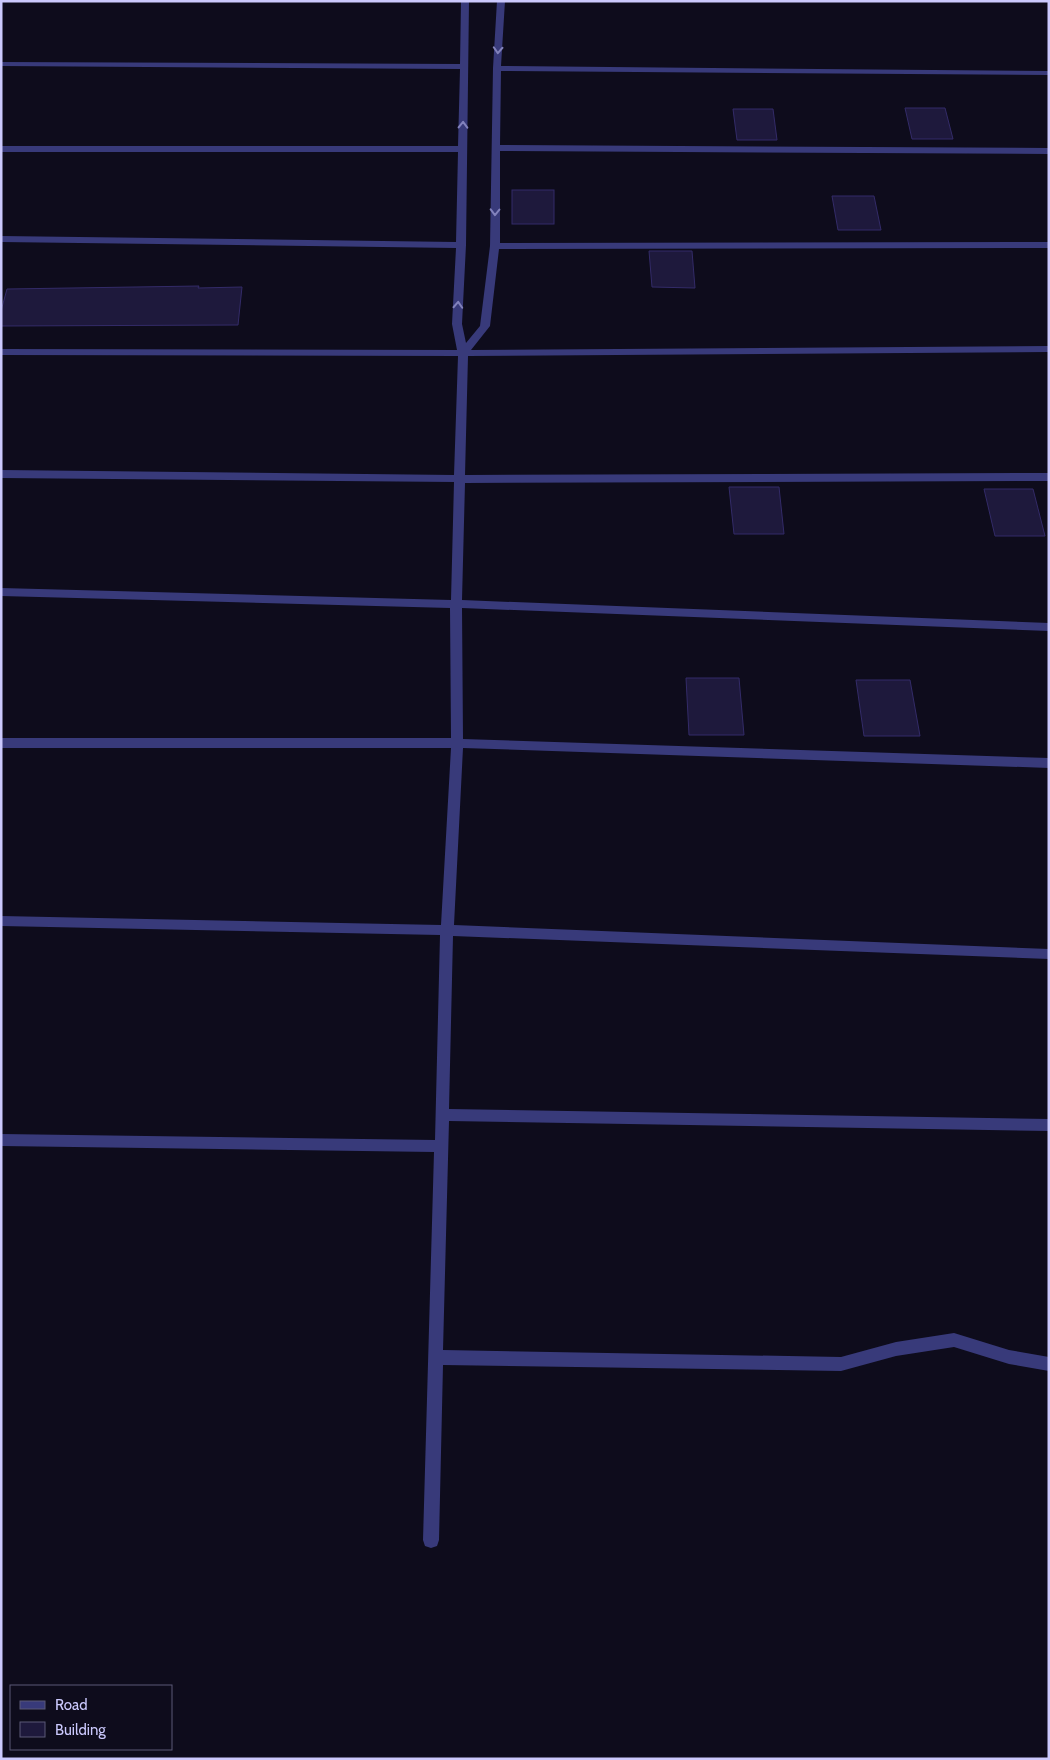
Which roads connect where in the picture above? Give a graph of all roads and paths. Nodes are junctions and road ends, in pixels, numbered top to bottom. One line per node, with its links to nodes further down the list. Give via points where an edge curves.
1 (466, 1): 4 (street)
2 (501, 1): 5 (street, one-way to 5)
3 (1, 64): 4 (street)
4 (464, 67): 9 (street, one-way to 4)
5 (498, 68): 6 (street); 7 (street)
6 (1049, 73)
7 (496, 148): 10 (street); 14 (street, one-way to 14)
8 (1, 149): 9 (street)
9 (463, 149): 13 (street)
10 (1049, 151)
11 (1, 239): 13 (street)
12 (1049, 244): 14 (street)
13 (461, 245): 17 (street, one-way to 13, via 457,324)
14 (495, 246): 17 (street, via 485,326)
15 (1049, 349): 17 (street)
16 (1, 352): 17 (street)
17 (463, 353): 20 (street)
18 (1, 474): 20 (street)
19 (1049, 477): 20 (street)
20 (460, 479): 22 (street)
21 (1, 592): 22 (street)
22 (456, 604): 23 (street); 25 (street)
23 (1049, 627)
24 (1, 743): 25 (street)
25 (458, 743): 26 (street); 28 (street)
26 (1049, 763)
27 (1, 921): 28 (street)
28 (447, 930): 29 (street); 30 (street)
29 (1049, 954)
30 (442, 1115): 31 (street); 33 (street)
31 (1049, 1126)
32 (1, 1140): 33 (street)
33 (441, 1146): 34 (street)
34 (436, 1357): 35 (street, via 841,1364 896,1348 954,1340 1009,1357); 36 (street)
35 (1049, 1364)
36 (431, 1540)

